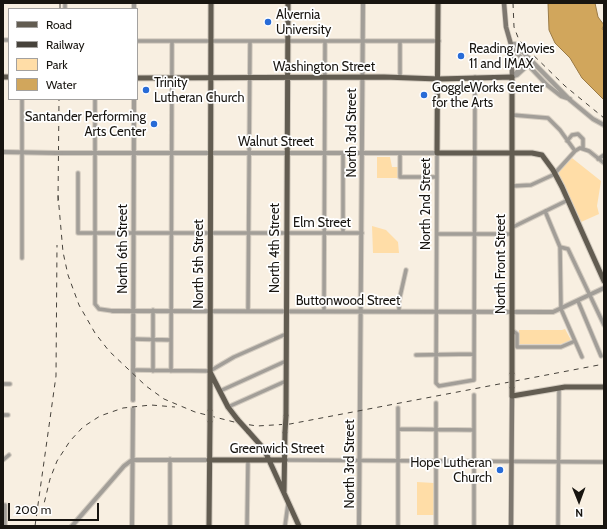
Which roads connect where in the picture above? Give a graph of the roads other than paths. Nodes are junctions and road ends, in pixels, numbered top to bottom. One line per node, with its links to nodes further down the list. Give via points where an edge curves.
1 (211, 3): 10 (main road, North 5th Street)
2 (288, 3): 12 (main road, North 4th Street)
3 (363, 3): 14 (street, North 3rd Street)
4 (438, 3): 7 (main road, North 2nd Street)
5 (442, 3): 7 (main road)
6 (504, 3): 17 (main road, North Front Street, via 506,27)
7 (438, 11): 16 (main road, North 2nd Street)
8 (138, 41): 9 (street)
9 (172, 41): 10 (street); 26 (street)
10 (211, 41): 11 (street); 27 (main road, North 5th Street)
11 (250, 41): 12 (street); 28 (street)
12 (287, 41): 13 (street); 29 (main road, North 4th Street)
13 (325, 41): 14 (street); 30 (street)
14 (362, 41): 15 (street); 31 (street, North 3rd Street)
15 (400, 41): 16 (street); 32 (street)
16 (439, 41): 20 (main road, North 2nd Street)
17 (512, 46): 18 (street, via 515,44); 19 (street); 24 (main road, North Front Street)
18 (531, 60): 19 (street); 39 (street)
19 (527, 64): 21 (street); 22 (street); 24 (street)
20 (439, 66): 33 (main road, via 443,74); 34 (main road, via 432,77); 35 (main road, North 2nd Street)
21 (522, 71): 22 (street); 24 (street)
22 (536, 74): 39 (street, via 561,96)
23 (475, 77): 24 (main road, Washington Street); 33 (main road, Washington Street); 58 (street)
24 (512, 77): 40 (main road, North Front Street)
25 (138, 78): 26 (main road, Washington Street)
26 (172, 78): 27 (main road, Washington Street); 49 (street)
27 (211, 78): 28 (main road, Washington Street); 50 (main road, North 5th Street)
28 (250, 78): 29 (main road, Washington Street); 51 (street)
29 (287, 78): 30 (main road, Washington Street); 52 (main road, North 4th Street)
30 (325, 78): 31 (main road, Washington Street); 53 (street)
31 (362, 78): 32 (main road, Washington Street); 55 (street, North 3rd Street)
32 (400, 78): 34 (main road, Washington Street)
33 (458, 78): 35 (main road, Washington Street)
34 (422, 79): 35 (main road, Washington Street)
35 (439, 79): 57 (main road, North 2nd Street)
36 (22, 100): 46 (street)
37 (95, 100): 47 (street)
38 (134, 100): 48 (street, North 6th Street)
39 (570, 100): 41 (street)
40 (513, 115): 42 (street, via 548,118); 59 (main road, North Front Street)
41 (604, 125)
42 (567, 141): 43 (street, via 572,135 578,134 583,139); 44 (street)
43 (583, 148): 44 (street); 61 (street)
44 (575, 150): 64 (street)
45 (3, 152): 46 (street, Walnut Street)
46 (21, 152): 47 (street, Walnut Street); 83 (street)
47 (96, 153): 48 (street, Walnut Street); 70 (street)
48 (134, 153): 49 (street, Walnut Street); 71 (street, North 6th Street)
49 (172, 153): 50 (street, Walnut Street); 72 (street)
50 (210, 153): 51 (street, Walnut Street); 73 (main road, North 5th Street)
51 (250, 153): 52 (street, Walnut Street); 74 (street)
52 (287, 153): 53 (street, Walnut Street); 75 (main road, North 4th Street)
53 (325, 153): 54 (street, Walnut Street); 77 (street)
54 (343, 153): 55 (street, Walnut Street); 78 (street)
55 (362, 153): 56 (street, Walnut Street); 76 (street, North 3rd Street)
56 (400, 153): 57 (street, Walnut Street); 65 (street, via 400,177)
57 (437, 153): 58 (main road, Walnut Street); 65 (street, North 2nd Street)
58 (475, 153): 59 (main road, Walnut Street); 80 (street)
59 (513, 153): 64 (main road, Walnut Street, via 540,154); 66 (main road, North Front Street)
60 (604, 155): 61 (street)
61 (598, 159): 62 (street)
62 (604, 163)
63 (78, 173): 70 (street, Elm Street, via 78,233)
64 (555, 173): 66 (street, via 531,185); 67 (main road)
65 (437, 176): 79 (street, North 2nd Street)
66 (513, 186): 69 (main road, North Front Street)
67 (568, 200): 68 (street); 85 (main road)
68 (545, 211): 69 (street); 82 (street)
69 (512, 227): 81 (main road, North Front Street)
70 (96, 233): 71 (street, Elm Street); 92 (street, via 95,304 99,309)
71 (133, 233): 72 (street, Elm Street); 90 (street, North 6th Street)
72 (171, 233): 73 (street, Elm Street); 93 (street)
73 (210, 233): 74 (street, Elm Street); 94 (main road, North 5th Street)
74 (249, 233): 75 (street, Elm Street); 95 (street)
75 (287, 233): 77 (street, Elm Street); 96 (main road, North 4th Street)
76 (362, 233): 78 (street, Elm Street); 98 (street, North 3rd Street)
77 (324, 234): 78 (street, Elm Street); 97 (street)
78 (343, 234)
79 (437, 234): 80 (street); 100 (street, North 2nd Street)
80 (475, 234): 81 (street); 101 (street)
81 (512, 234): 102 (main road, North Front Street)
82 (560, 247): 87 (street, via 568,249); 89 (street)
83 (22, 258)
84 (406, 270): 99 (street)
85 (604, 281)
86 (604, 288): 87 (street, Buttonwood Street)
87 (589, 295): 88 (street, Buttonwood Street); 103 (street)
88 (578, 301): 89 (street, Buttonwood Street); 113 (street)
89 (561, 309): 102 (street, Buttonwood Street, via 553,312); 109 (street)
90 (133, 310): 91 (street, Buttonwood Street); 92 (street, Buttonwood Street); 106 (street, North 6th Street)
91 (153, 310): 93 (street, Buttonwood Street); 107 (street)
92 (113, 311)
93 (170, 311): 94 (street, Buttonwood Street); 108 (street)
94 (210, 311): 95 (street, Buttonwood Street); 119 (main road, North 5th Street)
95 (248, 311): 96 (street, Buttonwood Street)
96 (286, 311): 97 (street, Buttonwood Street); 105 (main road, North 4th Street)
97 (324, 311): 98 (street, Buttonwood Street)
98 (361, 311): 99 (street, Buttonwood Street); 146 (street, North 3rd Street)
99 (399, 312): 100 (street, Buttonwood Street)
100 (437, 312): 101 (street, Buttonwood Street); 110 (street, North 2nd Street)
101 (474, 312): 102 (street, Buttonwood Street); 111 (street)
102 (512, 312): 104 (main road, North Front Street)
103 (604, 325)
104 (512, 330): 109 (street, via 517,334 517,347 561,347); 127 (main road, North Front Street, bridge)
105 (286, 334): 115 (main road, North 4th Street); 119 (street, via 228,360)
106 (133, 339): 107 (street); 116 (street, North 6th Street)
107 (153, 340): 108 (street); 117 (street)
108 (171, 340): 118 (street)
109 (575, 341): 114 (street)
110 (436, 353): 111 (street); 111 (street, North 2nd Street, via 437,385 474,380); 112 (street)
111 (474, 354)
112 (416, 355)
113 (601, 356)
114 (582, 357)
115 (286, 362): 120 (main road, North 4th Street); 125 (street)
116 (133, 370): 117 (street); 128 (street, North 6th Street)
117 (153, 371): 118 (street)
118 (171, 371): 119 (street)
119 (210, 371): 125 (main road); 142 (main road, North 5th Street, bridge)
120 (286, 381): 130 (street); 145 (main road, North 4th Street, bridge)
121 (3, 384): 122 (street)
122 (10, 384)
123 (604, 387): 124 (main road)
124 (559, 388): 127 (main road); 151 (street)
125 (220, 391): 130 (main road)
126 (474, 395): 137 (street)
127 (512, 396): 150 (main road, North Front Street)
128 (133, 400)
129 (436, 403): 136 (street)
130 (228, 407): 144 (main road, bridge, via 261,445)
131 (398, 408): 135 (street)
132 (133, 410): 140 (street)
133 (3, 415): 134 (street)
134 (8, 415)
135 (398, 429): 136 (street); 147 (street)
136 (436, 429): 137 (street); 148 (street)
137 (474, 430): 149 (street)
138 (9, 455): 139 (street)
139 (3, 460)
140 (132, 460): 141 (street, Greenwich Street); 157 (street); 158 (street)
141 (170, 460): 142 (street, Greenwich Street); 159 (street)
142 (209, 460): 143 (main road, Greenwich Street); 160 (main road, North 5th Street)
143 (248, 460): 144 (main road, Greenwich Street); 161 (street)
144 (268, 460): 145 (main road, Greenwich Street); 153 (main road)
145 (285, 460): 146 (street, Greenwich Street); 153 (main road, North 4th Street)
146 (360, 460): 147 (street, Greenwich Street); 164 (street, North 3rd Street)
147 (398, 460): 148 (street, Greenwich Street); 165 (street)
148 (436, 461): 149 (street, Greenwich Street); 166 (street)
149 (474, 461): 150 (street, Greenwich Street); 167 (street)
150 (511, 461): 151 (street, Greenwich Street); 168 (main road, North Front Street)
151 (559, 462): 152 (street, Greenwich Street); 169 (street)
152 (604, 462)
153 (284, 493): 154 (main road)
154 (288, 504): 162 (street); 163 (main road)
155 (5, 505): 156 (street)
156 (5, 526)
157 (72, 526)
158 (132, 526)
159 (170, 526)
160 (209, 526)
161 (248, 526)
162 (285, 526)
163 (299, 526)
164 (359, 526)
165 (398, 526)
166 (436, 526)
167 (474, 526)
168 (511, 526)
169 (558, 526)

